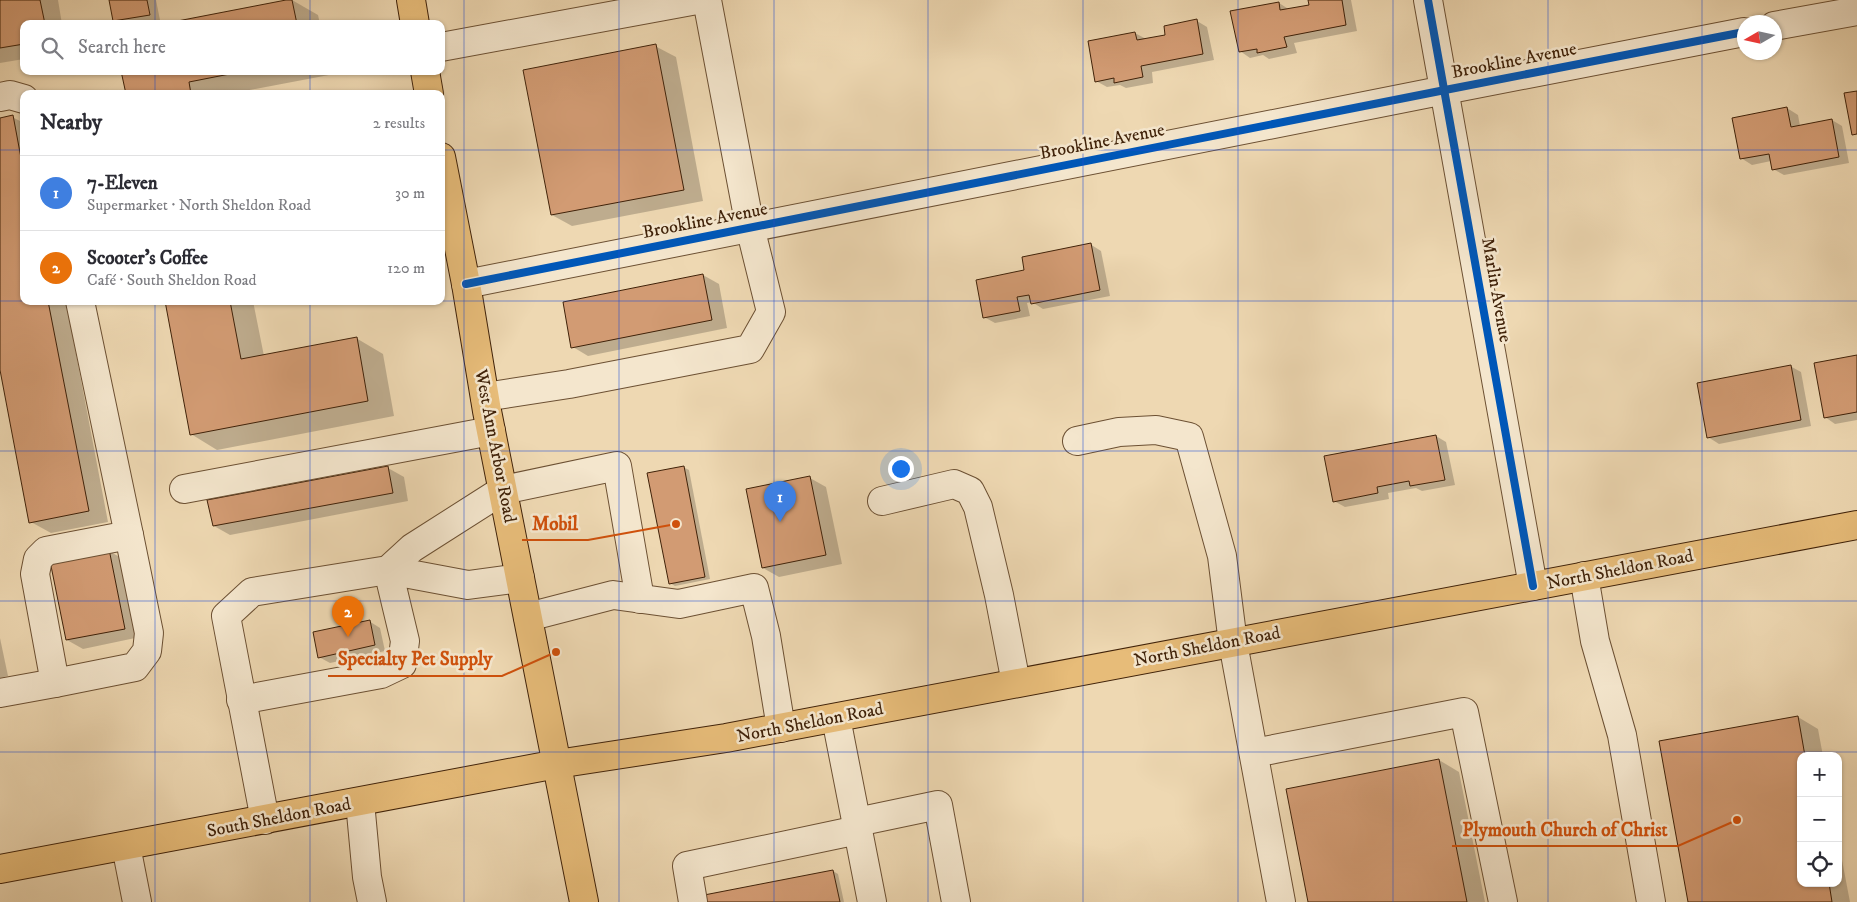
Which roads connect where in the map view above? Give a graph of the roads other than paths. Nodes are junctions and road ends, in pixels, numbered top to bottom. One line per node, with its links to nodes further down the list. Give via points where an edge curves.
1 (411, 0): 6 (main road)
2 (697, 0): 9 (street)
3 (707, 0): 16 (street)
4 (1428, 0): 12 (street, Marlin Avenue)
5 (1857, 10): 7 (street)
6 (414, 20)
7 (1782, 24)
8 (1737, 33): 12 (street, Brookline Avenue)
9 (445, 46)
10 (425, 75): 11 (main road)
11 (428, 90)
12 (1445, 90): 16 (street, Brookline Avenue); 30 (street, Marlin Avenue)
13 (0, 97): 14 (street)
14 (20, 98)
15 (445, 177): 17 (main road, West Ann Arbor Road)
16 (750, 227): 17 (street, Brookline Avenue); 19 (street, via 771,312 750,349)
17 (468, 294): 19 (main road, West Ann Arbor Road)
18 (81, 305): 26 (street)
19 (485, 397): 20 (main road, West Ann Arbor Road)
20 (491, 431): 22 (street); 23 (main road, West Ann Arbor Road)
21 (1076, 441): 33 (street, via 1119,432 1156,430 1189,437 1222,556)
22 (184, 489)
23 (503, 490): 27 (street, via 412,548); 29 (main road, West Ann Arbor Road); 31 (street, via 617,466)
24 (882, 501): 35 (street, via 954,484 970,491 978,507 999,595)
25 (1857, 525): 28 (main road, North Sheldon Road)
26 (129, 535): 34 (street, via 149,633 147,651 135,667); 34 (street, via 46,551 38,559 35,574)
27 (388, 570): 29 (street, via 468,585); 37 (street, via 252,592 226,616); 37 (street, via 405,641 402,664 381,674)
28 (1584, 576): 30 (main road, North Sheldon Road); 55 (street, via 1595,641 1622,735)
29 (520, 578): 32 (main road, West Ann Arbor Road)
30 (1533, 586): 33 (main road, North Sheldon Road)
31 (640, 599): 32 (street, via 613,595); 39 (street, via 679,604 754,588 766,636)
32 (528, 617): 41 (main road, West Ann Arbor Road)
33 (1233, 643): 35 (main road, North Sheldon Road); 40 (street)
34 (55, 683): 36 (street)
35 (1016, 684): 38 (main road, North Sheldon Road)
36 (0, 693)
37 (241, 700): 43 (street)
38 (836, 718): 39 (main road, North Sheldon Road); 44 (street)
39 (781, 728): 41 (main road, North Sheldon Road)
40 (1254, 753): 53 (street); 54 (street, via 1464,712)
41 (557, 764): 42 (main road, South Sheldon Road); 49 (main road, West Ann Arbor Road)
42 (360, 802): 43 (main road, South Sheldon Road); 48 (street)
43 (265, 820): 45 (main road, South Sheldon Road)
44 (857, 826): 50 (street, via 687,866); 51 (street); 52 (street, via 938,805)
45 (126, 846): 46 (main road, South Sheldon Road); 47 (street)
46 (0, 869)
47 (137, 902)
48 (372, 902)
49 (584, 902)
50 (693, 902)
51 (872, 902)
52 (956, 902)
53 (1281, 902)
54 (1503, 902)
55 (1651, 902)

